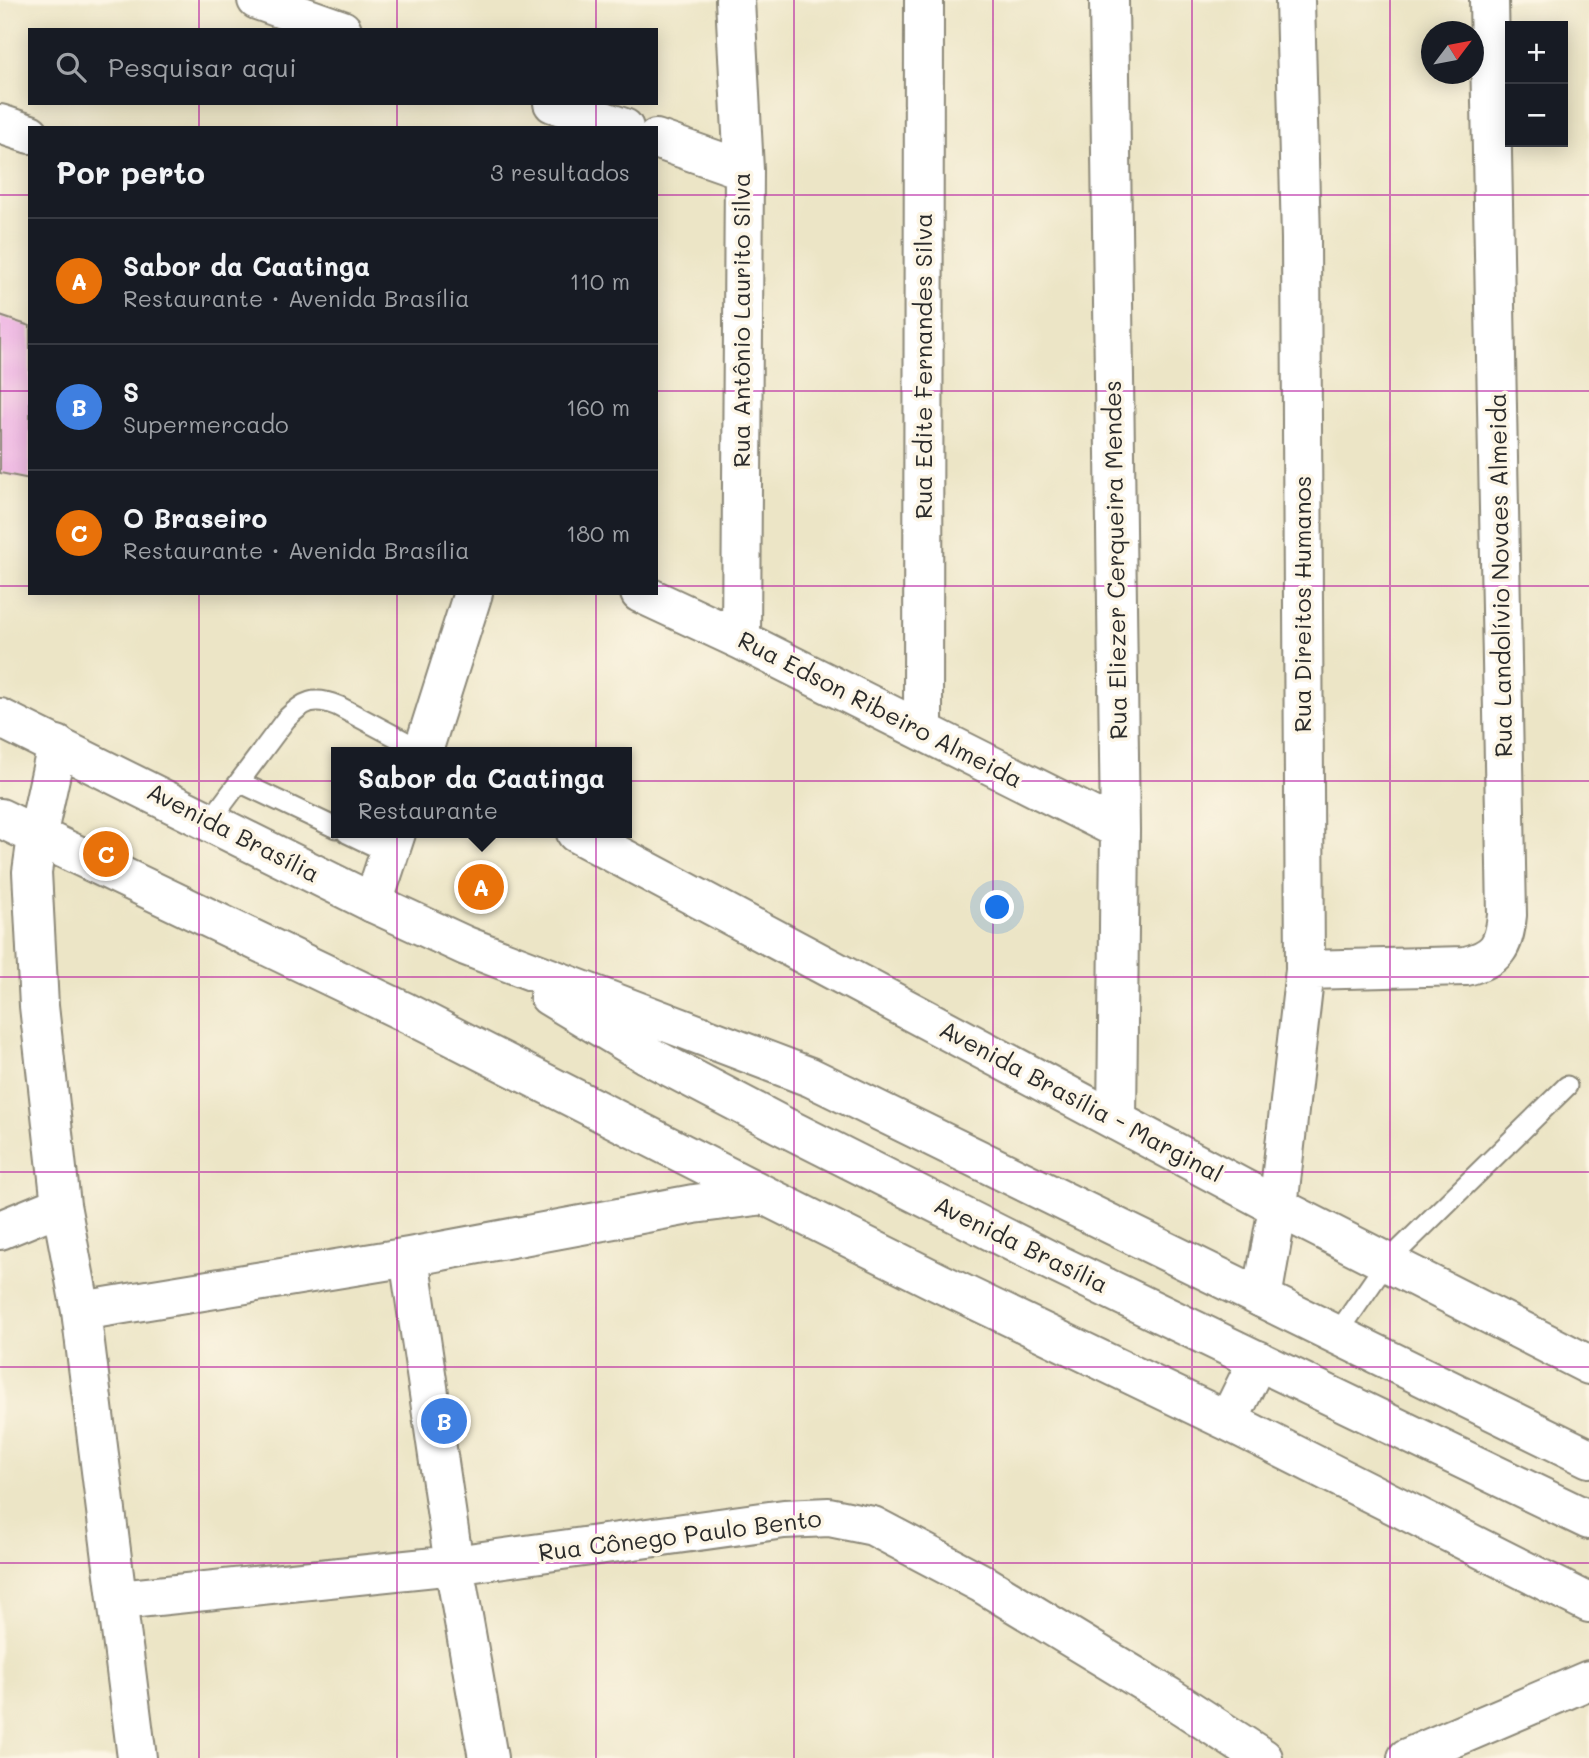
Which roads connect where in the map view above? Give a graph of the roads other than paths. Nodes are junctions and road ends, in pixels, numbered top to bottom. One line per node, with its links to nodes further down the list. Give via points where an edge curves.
1 (257, 0): 7 (street)
2 (735, 0): 13 (street, Rua Antônio Laurito Silva)
3 (924, 0): 18 (street, Rua Edite Fernandes Silva)
4 (1109, 0): 26 (street, Rua Eliezer Cerqueira Mendes)
5 (1295, 0): 33 (street, Rua Direitos Humanos)
6 (1489, 0): 33 (street, Rua Landolívio Novaes Almeida, via 1505,937 1485,961 1466,966)
7 (336, 28)
8 (559, 105): 10 (street)
9 (0, 124): 11 (street)
10 (618, 126)
11 (28, 133)
12 (658, 140): 13 (street)
13 (744, 170): 16 (street, Rua Antônio Laurito Silva)
14 (472, 595): 21 (street)
15 (644, 595): 16 (street, Rua Edson Ribeiro Almeida)
16 (741, 640): 18 (street, Rua Edson Ribeiro Almeida)
17 (0, 718): 19 (street, Avenida Brasília)
18 (923, 731): 26 (street, Rua Edson Ribeiro Almeida)
19 (57, 745): 24 (street, Avenida Brasília); 27 (street)
20 (414, 747): 22 (lane, via 338,706 311,701 286,719)
21 (425, 747)
22 (239, 782): 24 (lane); 25 (lane)
23 (0, 818): 27 (street)
24 (210, 821): 31 (street, Avenida Brasília)
25 (331, 826)
26 (1120, 830): 35 (street, Rua Eliezer Cerqueira Mendes)
27 (37, 837): 36 (street, via 405,1012); 37 (street, via 32,872 38,1006)
28 (370, 838): 30 (lane)
29 (585, 838): 35 (street, Avenida Brasília - Marginal)
30 (393, 843): 31 (street)
31 (373, 903): 32 (street, Avenida Brasília)
32 (466, 946): 39 (street, Avenida Brasília, via 810,1077); 42 (street, Avenida Brasília, via 647,1055)
33 (1305, 970): 38 (street, Rua Direitos Humanos)
34 (1567, 1086): 43 (lane)
35 (1117, 1121): 38 (street, Avenida Brasília - Marginal)
36 (764, 1195): 41 (street); 49 (street)
37 (61, 1205): 40 (street); 45 (street)
38 (1278, 1207): 43 (street, Avenida Brasília - Marginal); 44 (street, Rua Direitos Humanos)
39 (1078, 1208): 42 (street); 44 (street, Avenida Brasília)
40 (0, 1230)
41 (409, 1258): 45 (street); 52 (street)
42 (1055, 1263): 47 (street, Avenida Brasília)
43 (1386, 1263): 46 (lane); 48 (street, Avenida Brasília - Marginal)
44 (1262, 1298): 46 (street, Avenida Brasília)
45 (81, 1311): 53 (street)
46 (1337, 1334): 50 (street, Avenida Brasília)
47 (1258, 1360): 49 (street); 51 (street, Avenida Brasília)
48 (1589, 1365)
49 (1228, 1421): 54 (street)
50 (1589, 1458)
51 (1589, 1520)
52 (454, 1565): 53 (street, Rua Cônego Paulo Bento); 57 (street); 58 (street, Rua Cônego Paulo Bento, via 784,1519 829,1517 873,1526 983,1584)
53 (119, 1600): 56 (street)
54 (1589, 1603)
55 (1589, 1679): 59 (street)
56 (137, 1758)
57 (488, 1758)
58 (1263, 1758)
59 (1407, 1758)

